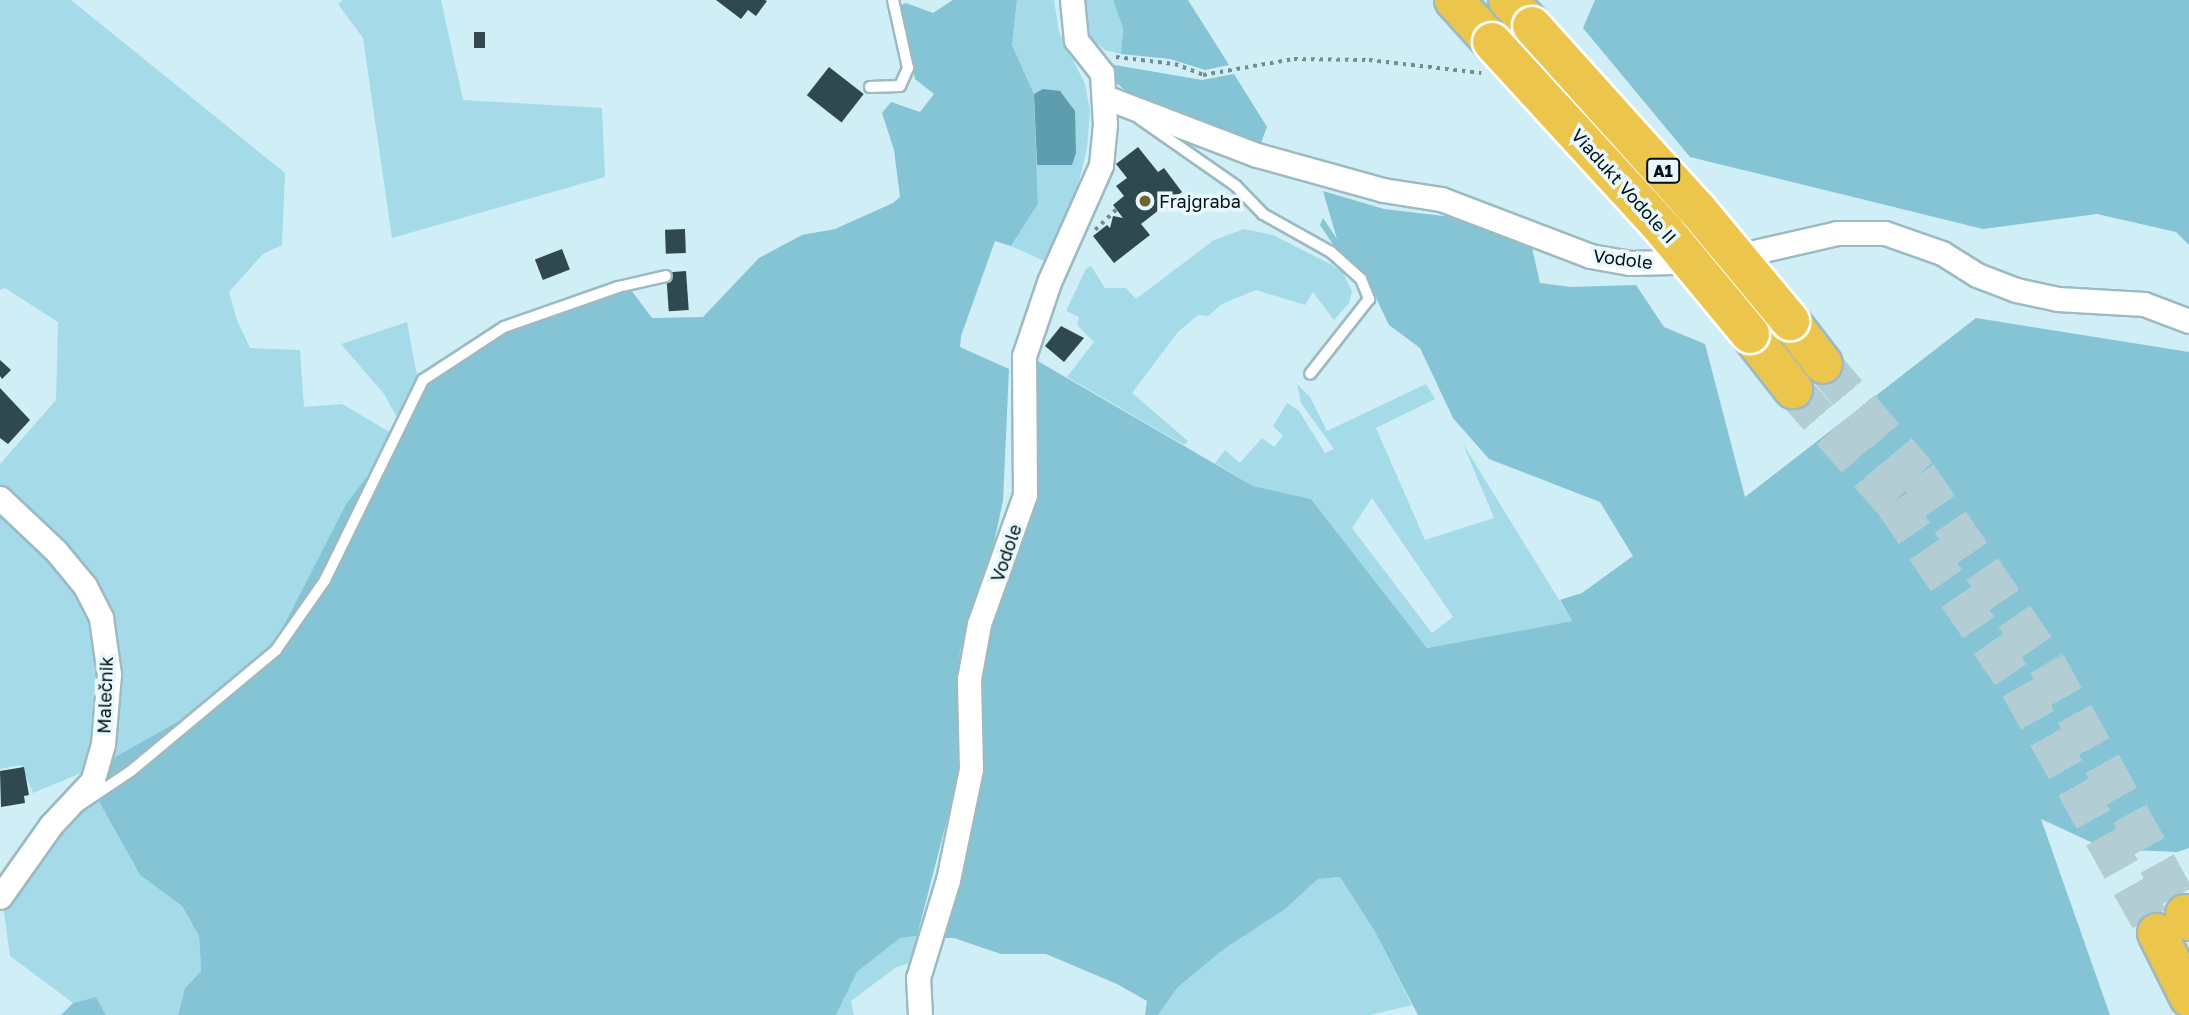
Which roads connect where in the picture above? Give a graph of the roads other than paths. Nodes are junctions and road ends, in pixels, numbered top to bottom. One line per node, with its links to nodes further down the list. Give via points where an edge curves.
1 (892, 0): 5 (lane, via 908,68 900,86)
2 (1072, 0): 6 (street, via 1076,40 1102,73)
3 (1454, 0): 11 (highway, Viadukt Vodole II / A1, bridge, via 1492,58 1664,230)
4 (1520, 13): 9 (highway, A1, bridge, via 1697,208)
5 (870, 87)
6 (1105, 97): 8 (street, Vodole, via 1257,155 1383,190 1441,199 1590,256 1629,263 1716,261 1837,233 1885,233 1942,253 1977,275 2016,290 2058,299 2144,304); 10 (lane, via 1194,155 1263,214 1331,252 1361,279 1369,299); 17 (street, Vodole, via 1101,165 1049,282 1024,356 1025,495 979,624 969,679 971,769 948,880 918,978)
7 (666, 276): 13 (lane, via 618,287 504,327 423,380 325,580 276,650 131,771)
8 (2189, 321)
9 (1823, 364)
10 (1310, 374)
11 (1793, 389)
12 (0, 498): 13 (street, Malečnik, via 73,571 93,601 106,636 109,674 103,744 93,780)
13 (66, 813): 14 (street, Malečnik, via 45,834)
14 (0, 897)
15 (2177, 922): 16 (highway)
16 (2189, 997)
17 (920, 1015)

